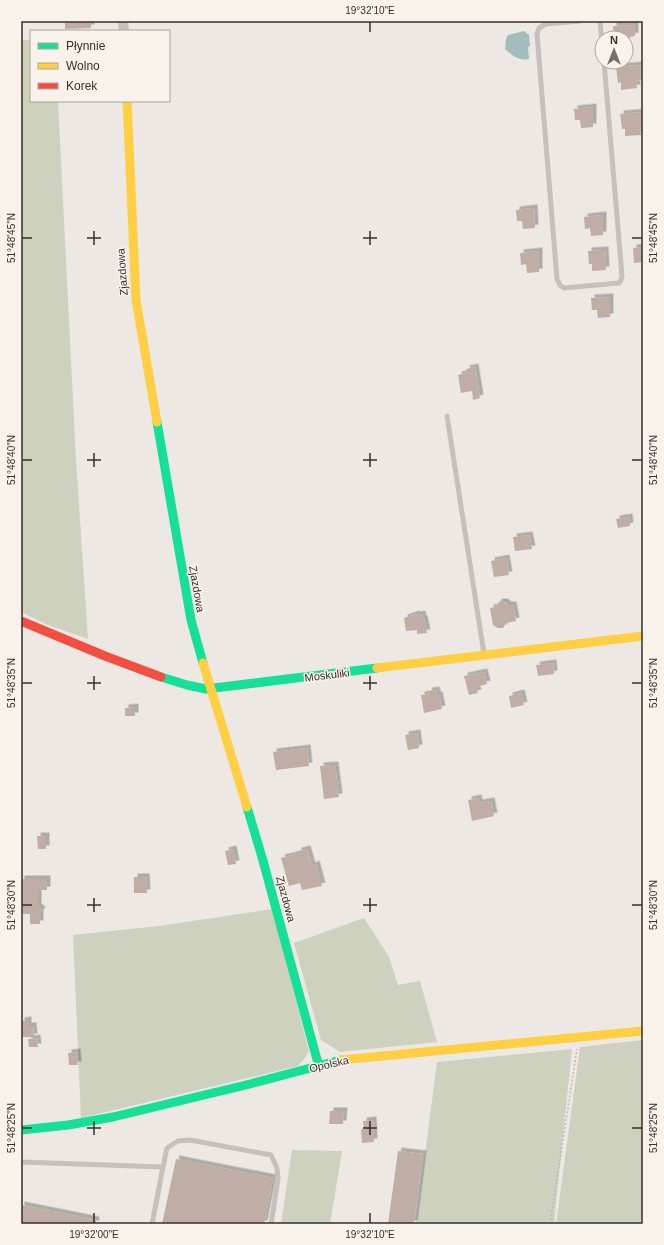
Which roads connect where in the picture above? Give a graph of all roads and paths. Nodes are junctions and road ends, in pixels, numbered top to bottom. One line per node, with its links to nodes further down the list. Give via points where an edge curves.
1 (580, 21): 2 (lane, via 546,24 537,34 557,279 564,288 619,283 622,276)
2 (605, 70)
3 (127, 102): 8 (street, Zjazdowa, via 134,275 139,324 187,605)
4 (447, 416): 7 (lane)
5 (21, 621): 8 (street, Moskuliki, via 139,669 196,688)
6 (643, 636): 7 (street, Moskuliki)
7 (484, 655): 8 (street, Moskuliki)
8 (210, 689): 11 (street, Zjazdowa, via 268,879)
9 (643, 1031): 10 (street, Opolska)
10 (577, 1037): 11 (street, Opolska, via 362,1057); 17 (path)
11 (318, 1067): 12 (street, Opolska, via 113,1117)
12 (21, 1130)
13 (21, 1162): 14 (lane)
14 (163, 1167): 15 (lane); 16 (lane, via 167,1148 178,1141 190,1140 271,1155 277,1168 278,1179)
15 (152, 1224)
16 (271, 1224)
17 (550, 1224)

